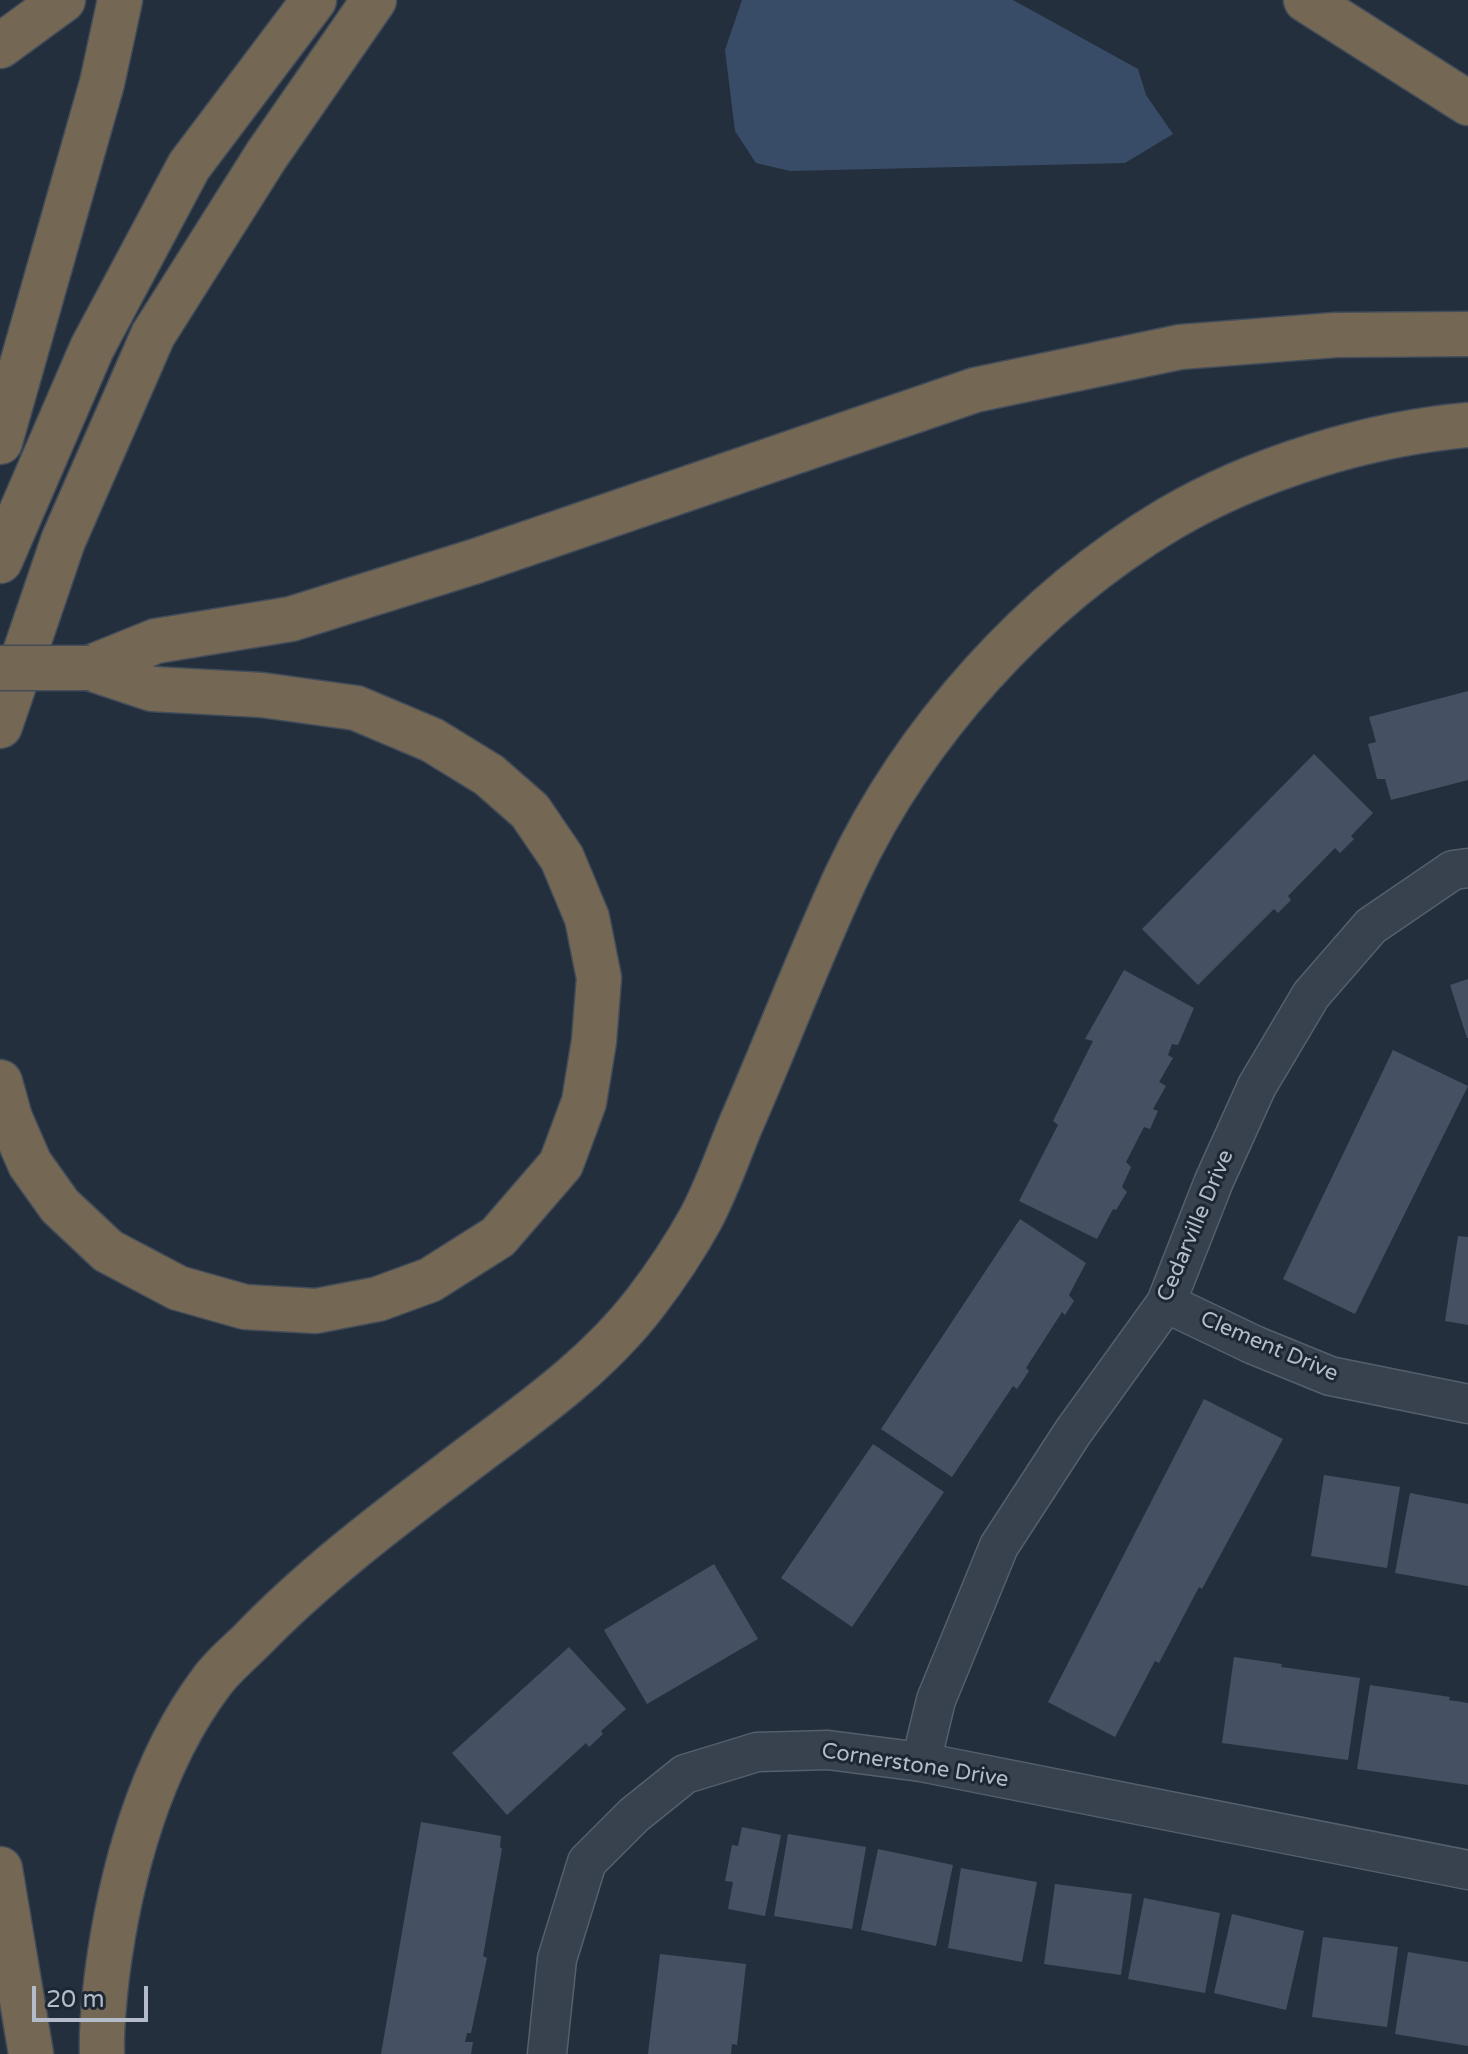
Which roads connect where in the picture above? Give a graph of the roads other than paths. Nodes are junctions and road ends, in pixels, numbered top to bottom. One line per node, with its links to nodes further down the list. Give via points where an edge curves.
1 (120, 0): 10 (highway, via 102,83)
2 (314, 0): 11 (highway, via 189,166 92,348)
3 (374, 0): 14 (highway, via 266,156 153,335 63,541)
4 (1306, 0): 7 (highway)
5 (58, 5): 6 (highway)
6 (0, 46)
7 (1468, 103)
8 (1468, 334): 13 (highway, via 1335,335 1180,347 975,390 476,561 291,619 156,641)
9 (1468, 425): 24 (highway, via 1356,444 1266,472 1170,518 1092,571 1031,624 952,707 899,778 848,872 701,1218 650,1297 613,1343 567,1384 292,1598 213,1679 166,1756 134,1843 115,1919)
10 (0, 442)
11 (0, 561)
12 (0, 668): 13 (highway, bridge)
13 (89, 668): 17 (highway, via 152,689 262,695 356,708 432,740 489,775 520,802 562,858 587,918 599,978 584,1102 561,1164 498,1237 430,1280 378,1299 316,1311 245,1307 178,1288 108,1251 60,1206 30,1164)
14 (0, 725): 15 (highway)
15 (0, 734)
16 (1468, 868): 18 (street, Cedarville Drive, via 1453,870 1371,926 1311,995 1257,1086)
17 (0, 1082)
18 (1166, 1303): 19 (street, Clement Drive, via 1330,1376); 20 (street, Cedarville Drive, via 999,1546 936,1700)
19 (1468, 1404)
20 (921, 1762): 22 (street, Cornerstone Drive); 25 (street, Cornerstone Drive, via 828,1750 757,1752 685,1774 587,1862 557,1959)
21 (0, 1869): 23 (highway)
22 (1468, 1870)
23 (31, 2054)
24 (102, 2054)
25 (547, 2054)

